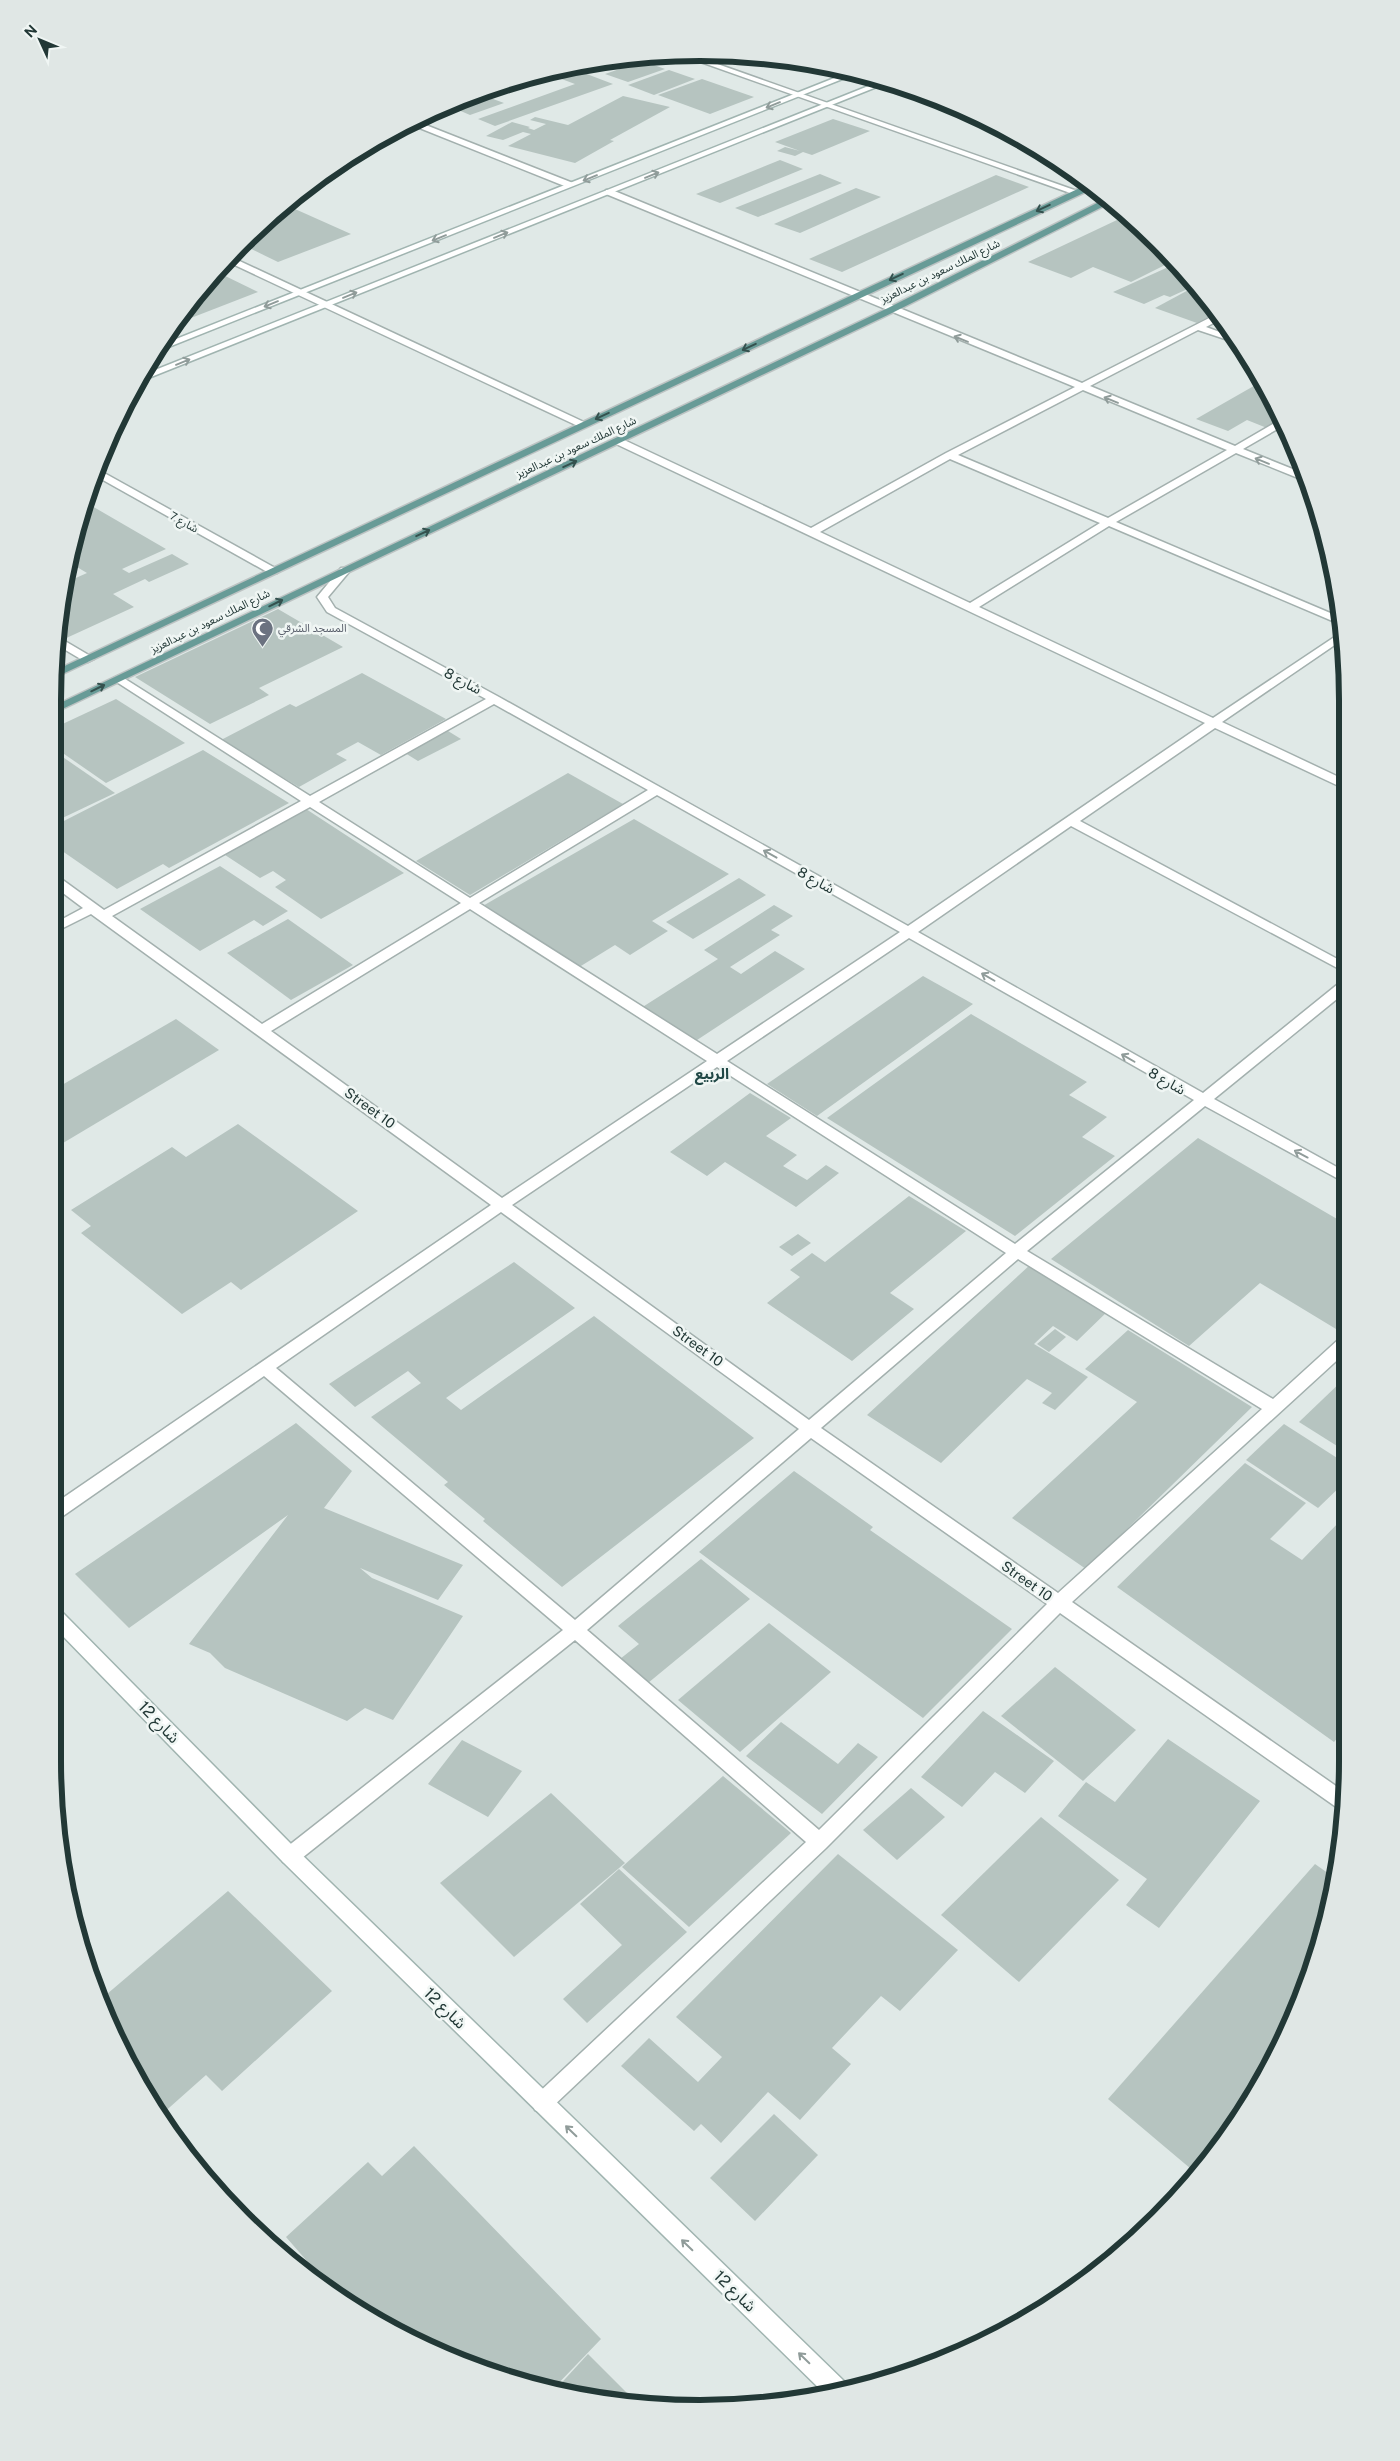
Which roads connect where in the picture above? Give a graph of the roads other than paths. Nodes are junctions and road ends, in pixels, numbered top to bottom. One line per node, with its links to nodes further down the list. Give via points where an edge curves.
1 (701, 61): 4 (street)
2 (842, 78): 4 (street)
3 (875, 86): 5 (street)
4 (798, 95): 5 (street); 7 (street, one-way to 7)
5 (828, 104): 9 (street, one-way to 5); 10 (street)
6 (420, 126): 7 (street)
7 (570, 185): 13 (street, one-way to 13)
8 (1084, 189): 10 (main road, شارع الملك سعود بن عبدالعزيز)
9 (609, 192): 14 (street); 15 (street, one-way to 9)
10 (1076, 192): 14 (main road, شارع الملك سعود بن عبدالعزيز, one-way to 14)
11 (1102, 204): 16 (main road, شارع الملك سعود بن عبدالعزيز)
12 (235, 262): 13 (street)
13 (300, 293): 15 (street); 20 (street, one-way to 20)
14 (858, 295): 16 (street); 23 (main road, شارع الملك سعود بن عبدالعزيز, one-way to 23)
15 (326, 305): 21 (street, one-way to 15); 23 (street)
16 (890, 310): 22 (street, one-way to 16); 25 (main road, شارع الملك سعود بن عبدالعزيز)
17 (1213, 319): 18 (street)
18 (1198, 327): 19 (street); 22 (street)
19 (1225, 337)
20 (169, 346)
21 (151, 375)
22 (1082, 388): 26 (street, one-way to 22); 27 (street)
23 (583, 425): 33 (main road, شارع الملك سعود بن عبدالعزيز)
24 (1277, 426): 26 (street)
25 (618, 440): 31 (street); 32 (main road, شارع الملك سعود بن عبدالعزيز, one-way to 25)
26 (1234, 451): 29 (street, one-way to 26); 30 (street)
27 (950, 455): 30 (street); 31 (street)
28 (102, 476): 33 (street, شارع 7)
29 (1298, 476)
30 (1107, 523): 34 (street); 35 (street)
31 (811, 533): 34 (street)
32 (345, 570): 40 (main road, شارع الملك سعود بن عبدالعزيز, one-way to 32); 41 (street, شارع 8, via 322,597 331,610)
33 (273, 571): 38 (main road, شارع الملك سعود بن عبدالعزيز)
34 (970, 608): 43 (street)
35 (1333, 618)
36 (1335, 640): 43 (street)
37 (64, 644): 38 (street)
38 (88, 659): 39 (main road, شارع الملك سعود بن عبدالعزيز)
39 (62, 671)
40 (118, 679): 42 (main road, شارع الملك سعود بن عبدالعزيز, one-way to 40); 46 (street)
41 (495, 699): 45 (street, شارع 8); 46 (street)
42 (61, 707)
43 (1214, 724): 44 (street); 47 (street)
44 (1339, 782)
45 (656, 790): 49 (street); 52 (street, شارع 8, one-way to 45)
46 (311, 801): 49 (street); 50 (street)
47 (1071, 821): 52 (street); 53 (street)
48 (61, 885): 50 (street, Street 10)
49 (470, 903): 55 (street); 56 (street)
50 (98, 912): 51 (street); 55 (street, Street 10)
51 (61, 926)
52 (909, 932): 56 (street); 57 (street, شارع 8, one-way to 52)
53 (1339, 965)
54 (1339, 990): 57 (street)
55 (262, 1030): 59 (street, Street 10)
56 (715, 1060): 59 (street); 60 (street)
57 (1201, 1100): 58 (street, شارع 8, one-way to 57); 60 (street)
58 (1339, 1175)
59 (502, 1204): 62 (street); 64 (street, Street 10)
60 (1016, 1252): 63 (street); 64 (street)
61 (1339, 1348): 63 (street)
62 (265, 1368): 65 (street); 68 (street)
63 (1274, 1408): 66 (street)
64 (809, 1428): 66 (street, Street 10); 68 (street)
65 (61, 1508)
66 (1059, 1603): 69 (street, Street 10); 70 (street)
67 (61, 1622): 71 (street, شارع 12)
68 (574, 1630): 70 (street); 71 (street)
69 (1337, 1797)
70 (819, 1842): 72 (street)
71 (290, 1856): 72 (street, شارع 12)
72 (542, 2103): 73 (street, شارع 12, one-way to 72)
73 (831, 2386)

